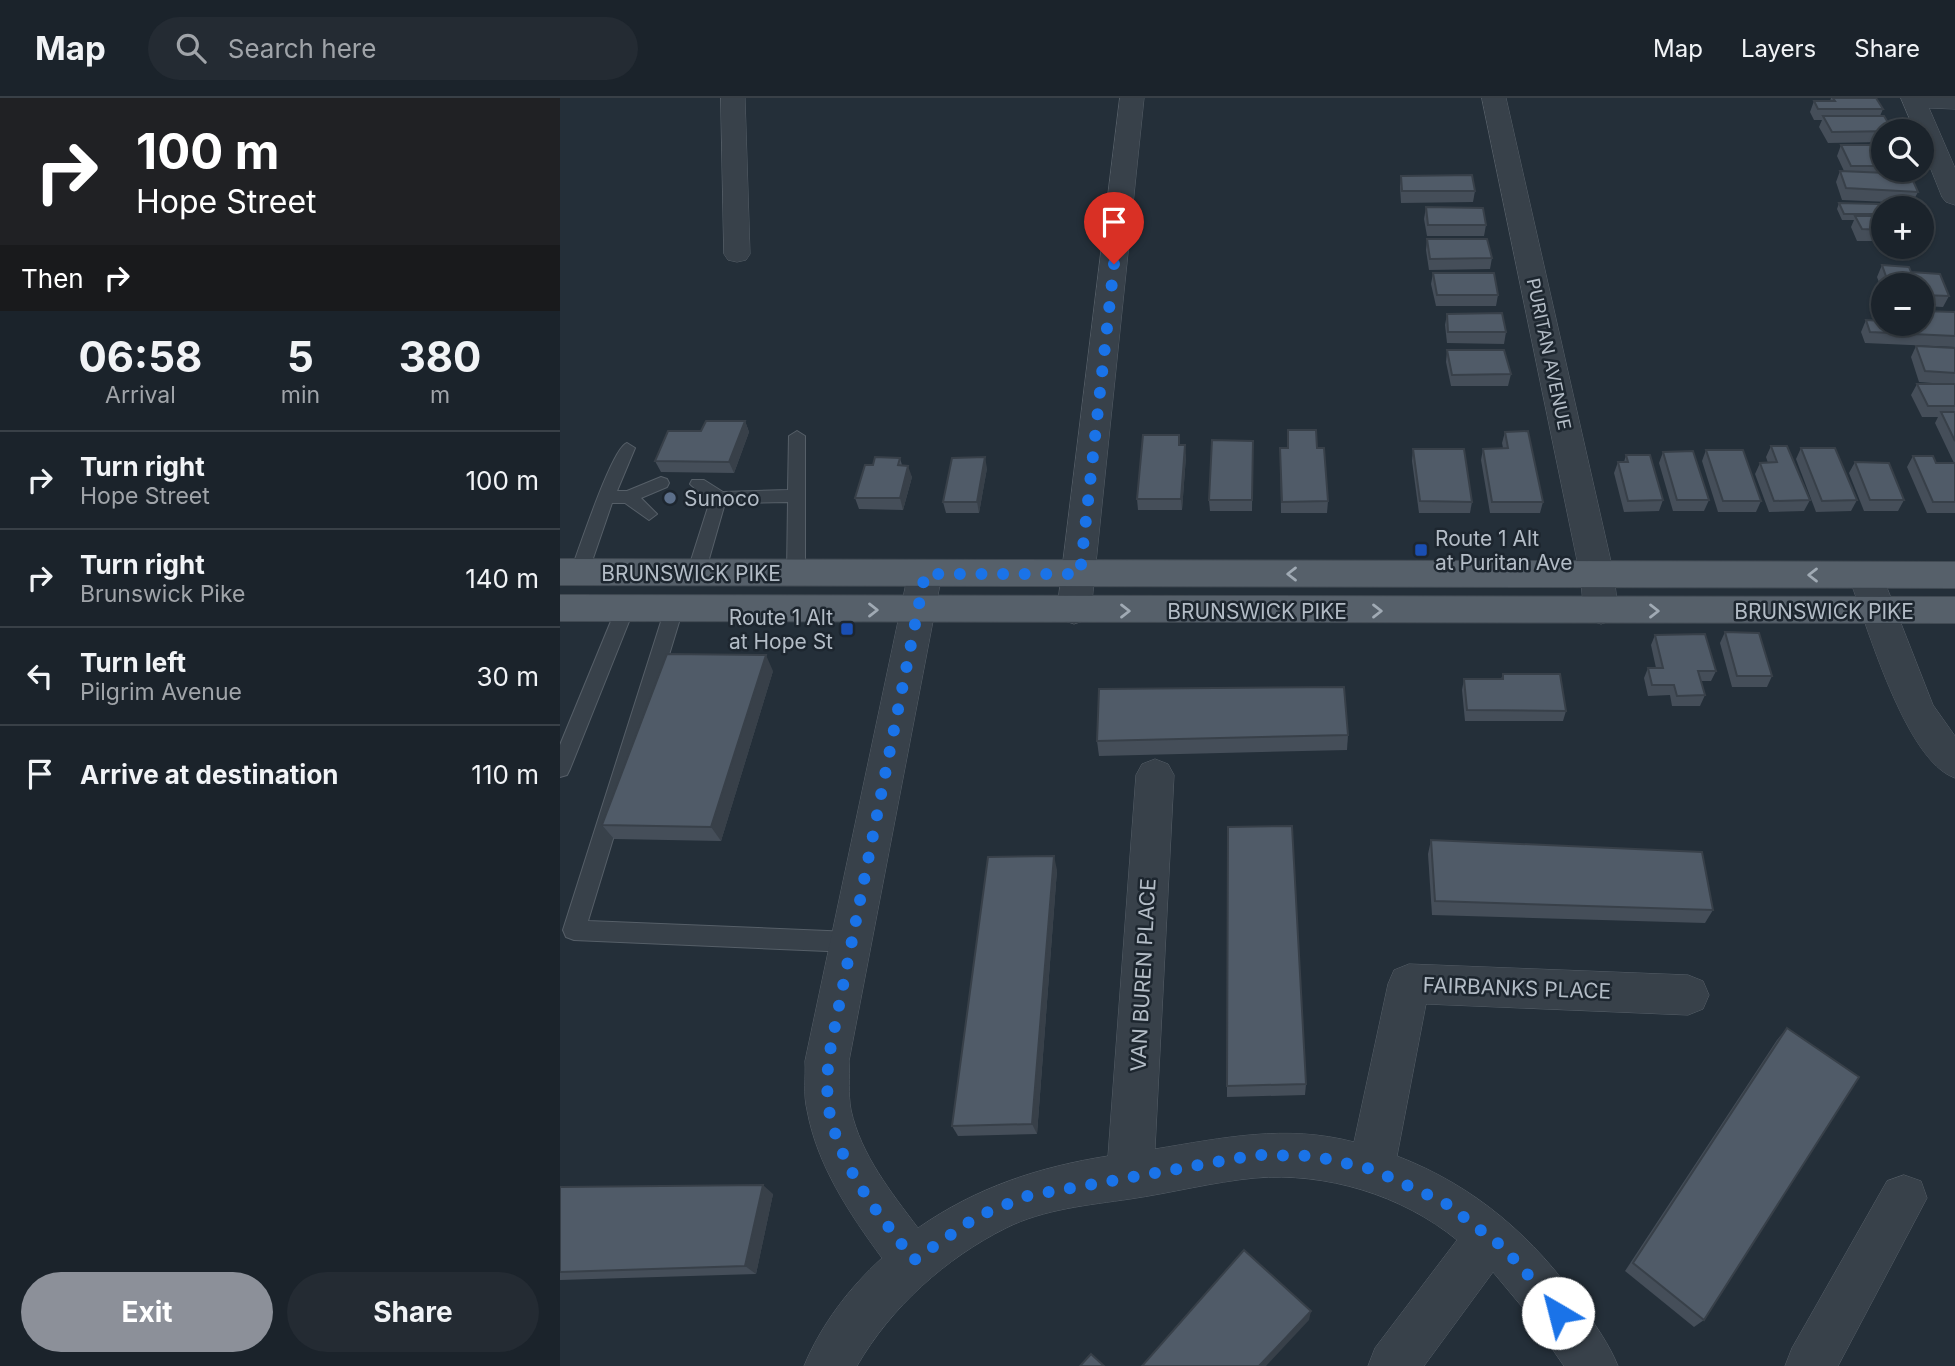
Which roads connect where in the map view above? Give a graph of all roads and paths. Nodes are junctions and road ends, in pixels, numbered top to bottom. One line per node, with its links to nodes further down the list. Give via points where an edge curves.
1 (733, 98): 7 (street)
2 (1132, 98): 17 (street)
3 (1494, 98): 18 (street, PURITAN AVENUE)
4 (1914, 99): 5 (street); 6 (street)
5 (1955, 102)
6 (1955, 197)
7 (737, 254)
8 (797, 436): 10 (lane)
9 (627, 448): 11 (lane)
10 (797, 496): 13 (lane); 16 (lane)
11 (606, 497): 12 (lane); 14 (lane)
12 (629, 497): 12 (lane, via 655,499)
13 (719, 497): 13 (lane, via 694,499); 15 (lane)
14 (569, 573): 15 (main road, BRUNSWICK PIKE)
15 (696, 573): 16 (main road, BRUNSWICK PIKE)
16 (796, 573): 21 (main road, BRUNSWICK PIKE)
17 (1080, 574): 18 (main road, BRUNSWICK PIKE, one-way to 17); 21 (main road, BRUNSWICK PIKE); 26 (street)
18 (1597, 575): 19 (main road, BRUNSWICK PIKE, one-way to 18); 27 (street, PURITAN AVENUE)
19 (1865, 575): 20 (main road, BRUNSWICK PIKE); 28 (street)
20 (1955, 575)
21 (921, 592): 24 (main road, BRUNSWICK PIKE, one-way to 21); 26 (main road, BRUNSWICK PIKE); 32 (street)
22 (560, 608): 23 (main road, BRUNSWICK PIKE)
23 (625, 608): 24 (main road, BRUNSWICK PIKE); 30 (lane)
24 (674, 609): 32 (lane, via 574,930)
25 (1955, 610): 28 (main road, BRUNSWICK PIKE)
26 (1074, 611): 27 (main road, BRUNSWICK PIKE, one-way to 27)
27 (1601, 611): 28 (main road, BRUNSWICK PIKE, one-way to 28)
28 (1877, 611): 29 (street, via 1926,727)
29 (1952, 755)
30 (560, 769)
31 (1155, 775): 35 (street, VAN BUREN PLACE)
32 (851, 942): 38 (street, via 828,1061 829,1108 843,1157 859,1187)
33 (1688, 995): 34 (street, FAIRBANKS PLACE, via 1409,984)
34 (1371, 1169): 35 (street, via 1314,1156 1255,1155); 37 (street, via 1444,1202)
35 (1130, 1176): 38 (street, via 1027,1196 978,1216)
36 (1904, 1198): 42 (street)
37 (1490, 1236): 40 (street); 41 (street, via 1546,1295)
38 (914, 1260): 39 (street, via 874,1300)
39 (830, 1366)
40 (1393, 1366)
41 (1592, 1366)
42 (1810, 1366)

